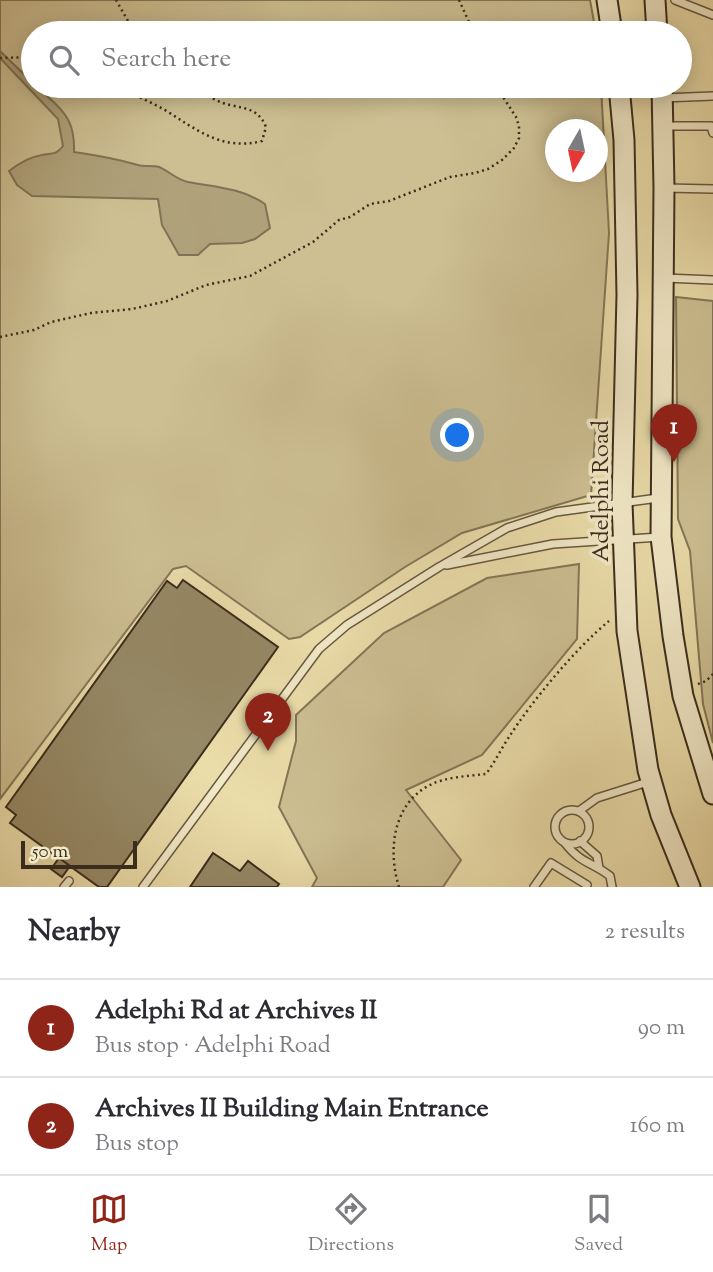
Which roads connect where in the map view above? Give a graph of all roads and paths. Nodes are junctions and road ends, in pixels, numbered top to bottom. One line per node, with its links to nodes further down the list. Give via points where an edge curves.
1 (116, 0): 7 (path)
2 (459, 0): 8 (path)
3 (607, 0): 9 (main road)
4 (655, 0): 10 (main road)
5 (675, 0): 6 (lane)
6 (713, 15)
7 (128, 21)
8 (469, 21)
9 (610, 21)
10 (656, 21)
11 (0, 58): 12 (path)
12 (21, 58)
13 (692, 94): 14 (lane)
14 (713, 96)
15 (140, 98): 16 (path, via 219,140 243,145 261,141 266,127 261,116)
16 (213, 98)
17 (504, 98): 26 (path, via 516,117 519,138 502,160 488,169 370,204 339,220 313,242 250,275 206,285 167,302 91,313)
18 (620, 98): 28 (main road, Adelphi Road, via 627,295)
19 (662, 98): 20 (main road)
20 (663, 126): 21 (lane, via 711,126); 22 (main road)
21 (713, 133)
22 (664, 188): 23 (lane); 24 (main road)
23 (713, 189)
24 (664, 278): 25 (lane); 27 (main road)
25 (713, 280)
26 (0, 337)
27 (662, 497): 28 (lane); 29 (main road)
28 (622, 503): 30 (main road, Adelphi Road); 31 (lane, via 529,519)
29 (661, 537): 30 (lane); 34 (main road, via 683,696)
30 (624, 538): 31 (lane, via 545,545); 32 (main road, Adelphi Road)
31 (439, 567): 40 (lane, via 347,625 319,649)
32 (625, 608): 33 (main road, Adelphi Road); 41 (path, via 598,631 536,701 486,774 430,784 414,795 393,838 393,868)
33 (651, 781): 35 (lane, via 597,798); 44 (main road, Adelphi Road)
34 (713, 794)
35 (579, 811): 36 (lane, via 588,819 589,828); 37 (lane, via 566,810 556,819 555,832)
36 (580, 841): 37 (lane); 38 (lane, via 597,856)
37 (564, 842): 38 (lane, via 575,856)
38 (599, 868): 43 (lane, via 610,876)
39 (587, 885): 42 (lane, via 551,863)
40 (143, 887)
41 (399, 887)
42 (534, 887)
43 (612, 887)
44 (690, 887)

